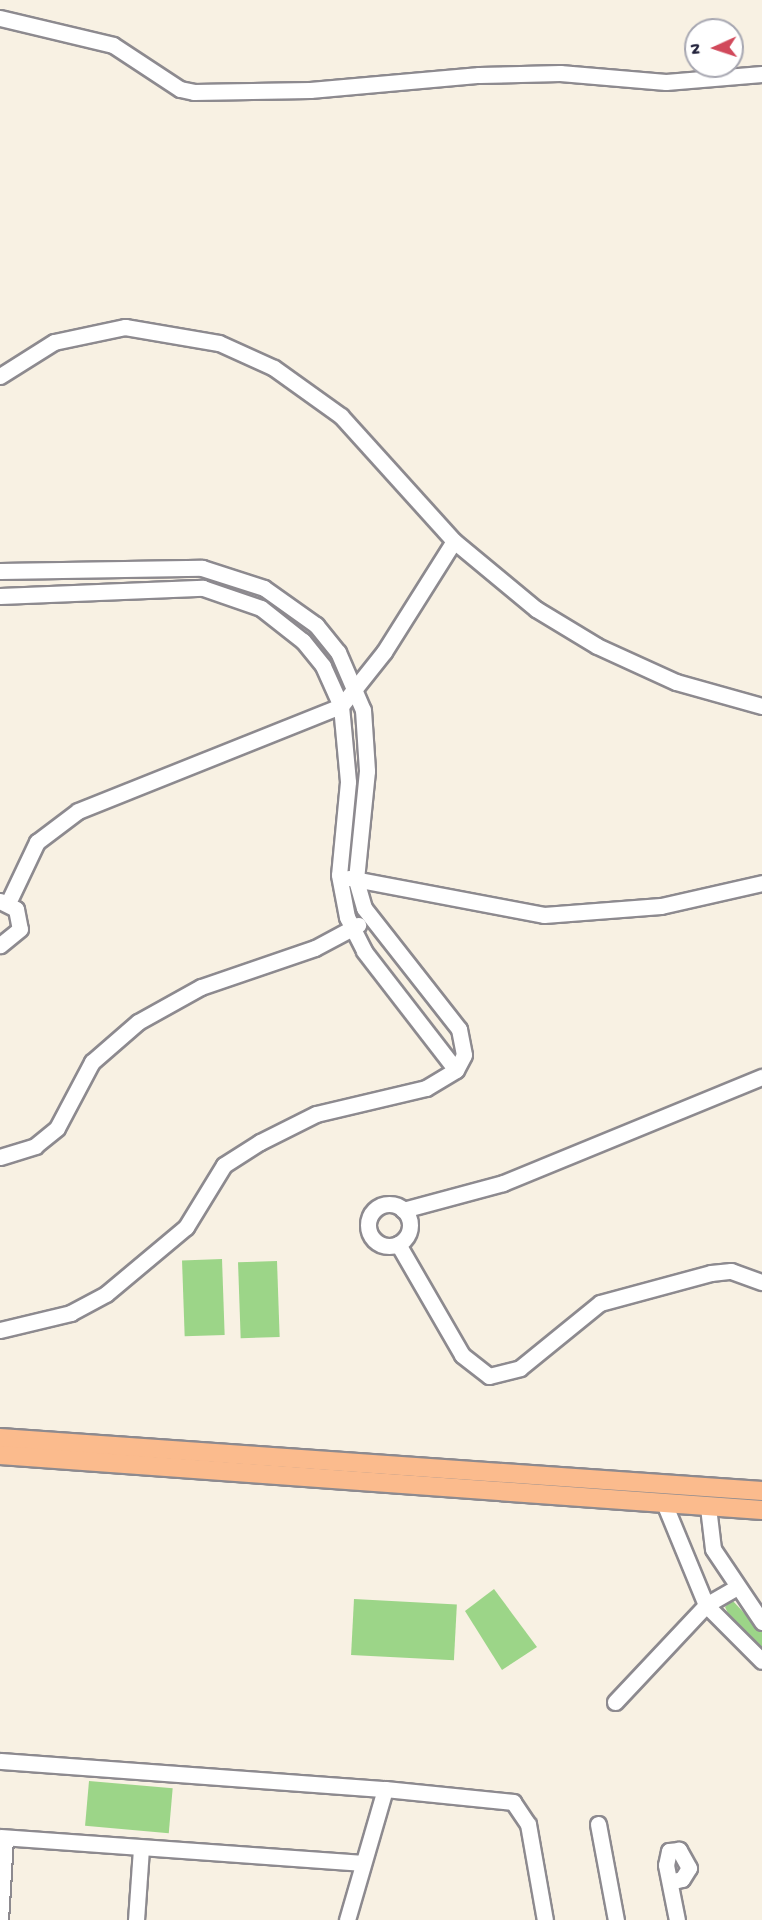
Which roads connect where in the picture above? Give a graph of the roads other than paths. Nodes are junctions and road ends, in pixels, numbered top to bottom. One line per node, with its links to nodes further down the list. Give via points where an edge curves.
1 (0, 18): 2 (street, via 113,45 180,89 194,92 310,90 479,75 560,73 666,82)
2 (762, 74)
3 (0, 376): 4 (street, via 54,342 125,327 219,343 274,368 341,416)
4 (454, 541): 7 (street); 9 (street, via 536,609 597,646 676,682)
5 (0, 571): 7 (street, via 187,566 240,578 316,625)
6 (0, 596): 8 (street, via 165,586 223,591 261,608 303,642 323,666)
7 (357, 687): 8 (street); 11 (street, via 366,771)
8 (341, 706): 10 (street, via 348,782); 13 (street, via 78,812 37,842)
9 (762, 706)
10 (339, 875): 11 (street); 15 (street)
11 (356, 880): 12 (street, via 544,915 661,906); 14 (street)
12 (762, 884)
13 (4, 902): 16 (street, via 16,909 20,929)
14 (369, 919): 15 (street); 17 (street, via 459,1029 464,1055)
15 (352, 929): 17 (street); 19 (street, via 315,948 201,987 138,1022 92,1062 57,1128 35,1146)
16 (0, 945)
17 (456, 1070): 23 (street, via 426,1088 316,1114 260,1142 224,1165 186,1227 106,1294 71,1313)
18 (762, 1077): 20 (street, via 503,1183)
19 (0, 1157)
20 (403, 1210): 21 (street, via 410,1228); 21 (street, via 384,1205 370,1219 370,1232 378,1243)
21 (398, 1244): 22 (street, via 462,1355 489,1376 520,1368 600,1303 711,1273 731,1271)
22 (762, 1282)
23 (0, 1330)
24 (0, 1438): 26 (main road)
25 (0, 1455): 28 (main road)
26 (710, 1488): 27 (main road); 29 (main road)
27 (762, 1491)
28 (664, 1503): 29 (main road); 32 (street)
29 (708, 1507): 30 (main road); 31 (street, via 713,1549)
30 (762, 1510)
31 (736, 1588): 32 (street); 33 (street)
32 (706, 1605): 34 (street); 35 (street)
33 (762, 1622)
34 (762, 1661)
35 (615, 1701)
36 (0, 1761): 37 (street)
37 (385, 1789): 41 (street); 46 (street, via 513,1802 528,1824)
38 (598, 1824): 47 (street)
39 (2, 1838): 40 (street); 43 (street)
40 (141, 1849): 41 (street); 44 (street)
41 (363, 1863): 45 (street)
42 (670, 1882): 48 (street)
43 (0, 1920)
44 (136, 1920)
45 (348, 1920)
46 (545, 1920)
47 (616, 1920)
48 (676, 1920)

